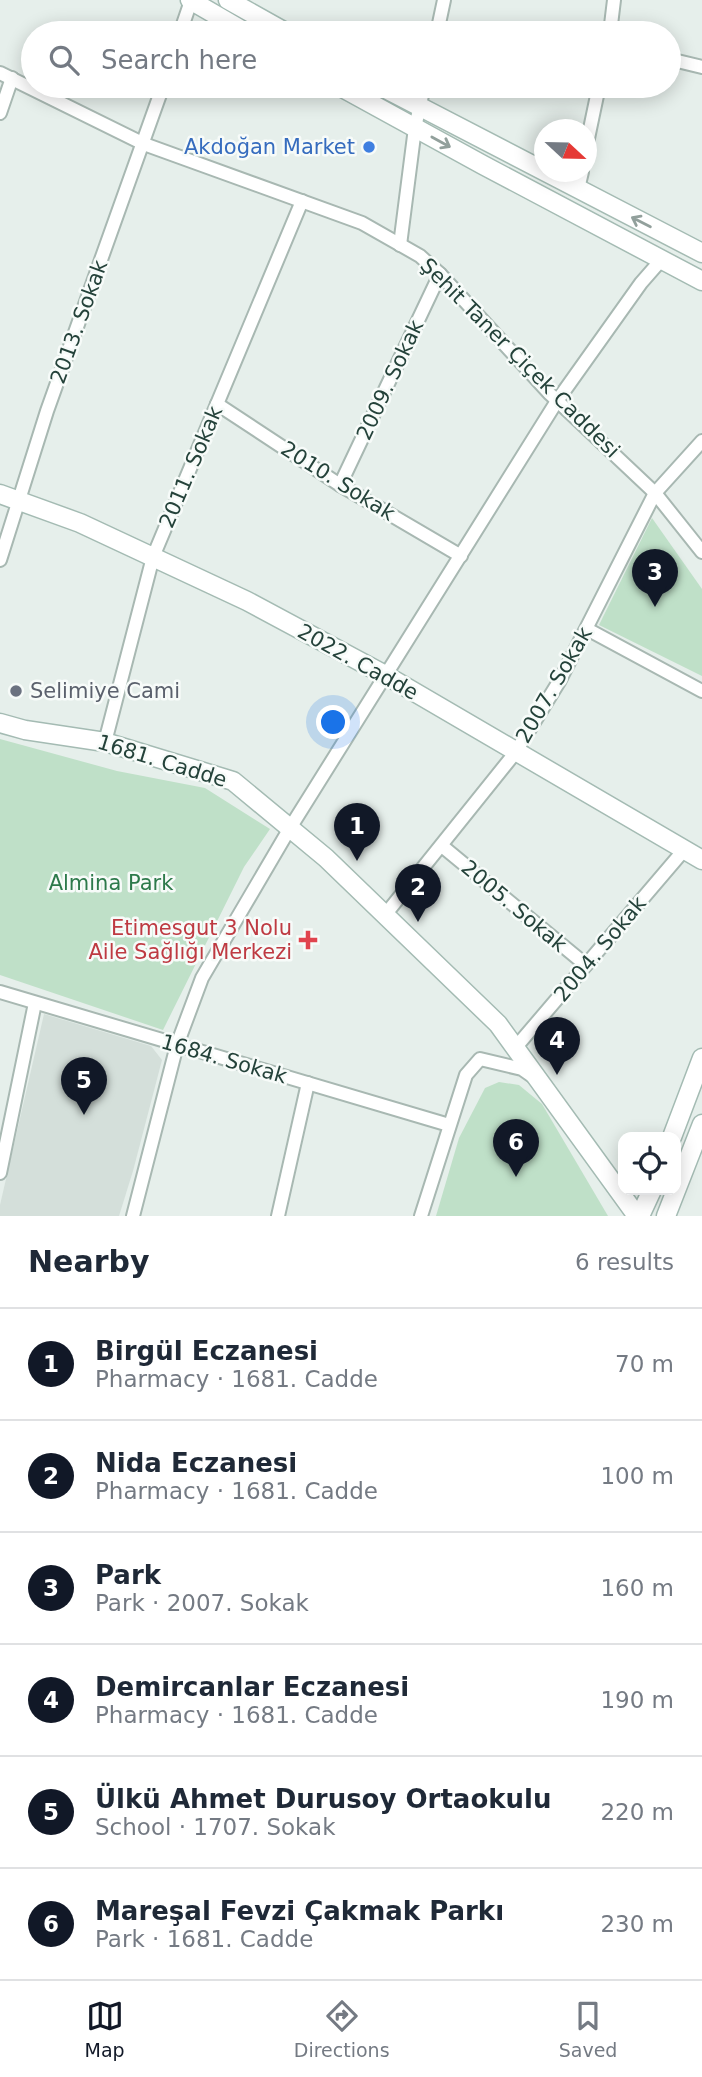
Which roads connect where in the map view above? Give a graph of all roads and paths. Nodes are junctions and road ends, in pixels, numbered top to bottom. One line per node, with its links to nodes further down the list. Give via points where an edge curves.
1 (190, 0): 5 (street); 6 (street)
2 (228, 0): 7 (street)
3 (444, 0): 8 (street)
4 (614, 0): 9 (street)
5 (184, 21)
6 (226, 21)
7 (266, 21)
8 (439, 21)
9 (611, 21)
10 (681, 62): 11 (street)
11 (702, 67)
12 (6, 75): 20 (street)
13 (52, 98): 23 (street, Şehit Taner Çiçek Caddesi)
14 (159, 98): 23 (street, 2013. Sokak)
15 (361, 98): 22 (street)
16 (402, 98): 19 (street)
17 (421, 98): 19 (street)
18 (596, 98): 21 (street)
19 (419, 107): 22 (street); 24 (street)
20 (0, 113)
21 (592, 119)
22 (415, 128): 27 (street); 29 (street, one-way to 29)
23 (144, 144): 26 (street, Şehit Taner Çiçek Caddesi); 38 (street, 2013. Sokak)
24 (534, 159)
25 (583, 182): 28 (street, one-way to 25)
26 (302, 201): 27 (street, Şehit Taner Çiçek Caddesi, via 362,223); 33 (street, 2011. Sokak)
27 (400, 245): 30 (street, Şehit Taner Çiçek Caddesi)
28 (702, 254)
29 (662, 260): 31 (street); 32 (street)
30 (440, 274): 32 (street, Şehit Taner Çiçek Caddesi); 35 (street, 2009. Sokak)
31 (702, 281)
32 (558, 401): 36 (street, Şehit Taner Çiçek Caddesi); 40 (street)
33 (217, 404): 35 (street, 2010. Sokak); 41 (street, 2011. Sokak)
34 (702, 441): 36 (street, 2007. Sokak)
35 (340, 485): 40 (street, 2010. Sokak)
36 (655, 493): 39 (street, Şehit Taner Çiçek Caddesi); 43 (street, 2007. Sokak)
37 (0, 494): 38 (street, 2022. Cadde)
38 (19, 501): 41 (street, 2022. Cadde); 42 (street, 2013. Sokak)
39 (702, 552)
40 (461, 556): 44 (street)
41 (153, 557): 44 (street, 2022. Cadde); 47 (street, 2011. Sokak)
42 (0, 560)
43 (587, 629): 45 (street); 48 (street, 2007. Sokak)
44 (387, 676): 48 (street, 2022. Cadde); 49 (street)
45 (702, 691)
46 (0, 723): 47 (street, 1681. Cadde)
47 (105, 742): 49 (street, 1681. Cadde, via 233,781)
48 (515, 753): 50 (street, 2007. Sokak); 51 (street, 2022. Cadde)
49 (290, 828): 53 (street, 1681. Cadde); 57 (street, via 202,978)
50 (442, 846): 53 (street, 2007. Sokak); 54 (street, 2005. Sokak)
51 (684, 850): 52 (street, 2022. Cadde); 54 (street, 2004. Sokak)
52 (702, 860)
53 (385, 915): 58 (street, 1681. Cadde)
54 (586, 965): 58 (street, 2004. Sokak)
55 (0, 992): 56 (street, 1684. Sokak)
56 (35, 1003): 57 (street, 1684. Sokak); 65 (street)
57 (177, 1045): 61 (street, 1684. Sokak); 67 (street)
58 (516, 1047): 60 (street, 1681. Cadde)
59 (702, 1058): 64 (street)
60 (538, 1080): 63 (street, via 522,1069 480,1059 466,1074); 70 (street, 1681. Cadde)
61 (308, 1083): 63 (street, 1684. Sokak); 68 (street)
62 (702, 1124): 71 (street)
63 (449, 1125): 69 (street)
64 (674, 1132)
65 (0, 1174)
66 (649, 1195): 70 (street)
67 (133, 1216)
68 (278, 1216)
69 (421, 1216)
70 (638, 1216)
71 (666, 1216)

